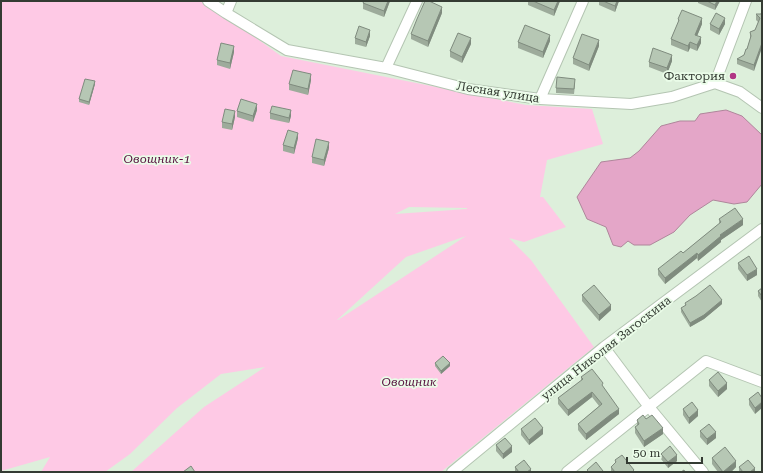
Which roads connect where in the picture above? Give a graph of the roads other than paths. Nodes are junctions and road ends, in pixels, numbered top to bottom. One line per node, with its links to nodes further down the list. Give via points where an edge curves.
1 (208, 1): 6 (street, Лесная улица)
2 (231, 1): 6 (street)
3 (416, 1): 7 (street)
4 (583, 1): 9 (street)
5 (746, 1): 8 (street)
6 (226, 14): 7 (street, Лесная улица, via 287,50)
7 (386, 68): 9 (street, Лесная улица, via 468,89)
8 (715, 83): 9 (street, Лесная улица, via 672,97 631,104); 10 (street, via 740,92)
9 (540, 99)
10 (762, 108)
11 (762, 229): 12 (street, улица Николая Загоскина)
12 (604, 347): 14 (street); 15 (street, улица Николая Загоскина)
13 (762, 382): 14 (street, via 706,362)
14 (649, 407): 16 (street); 17 (street)
15 (452, 472)
16 (567, 472)
17 (703, 472)

